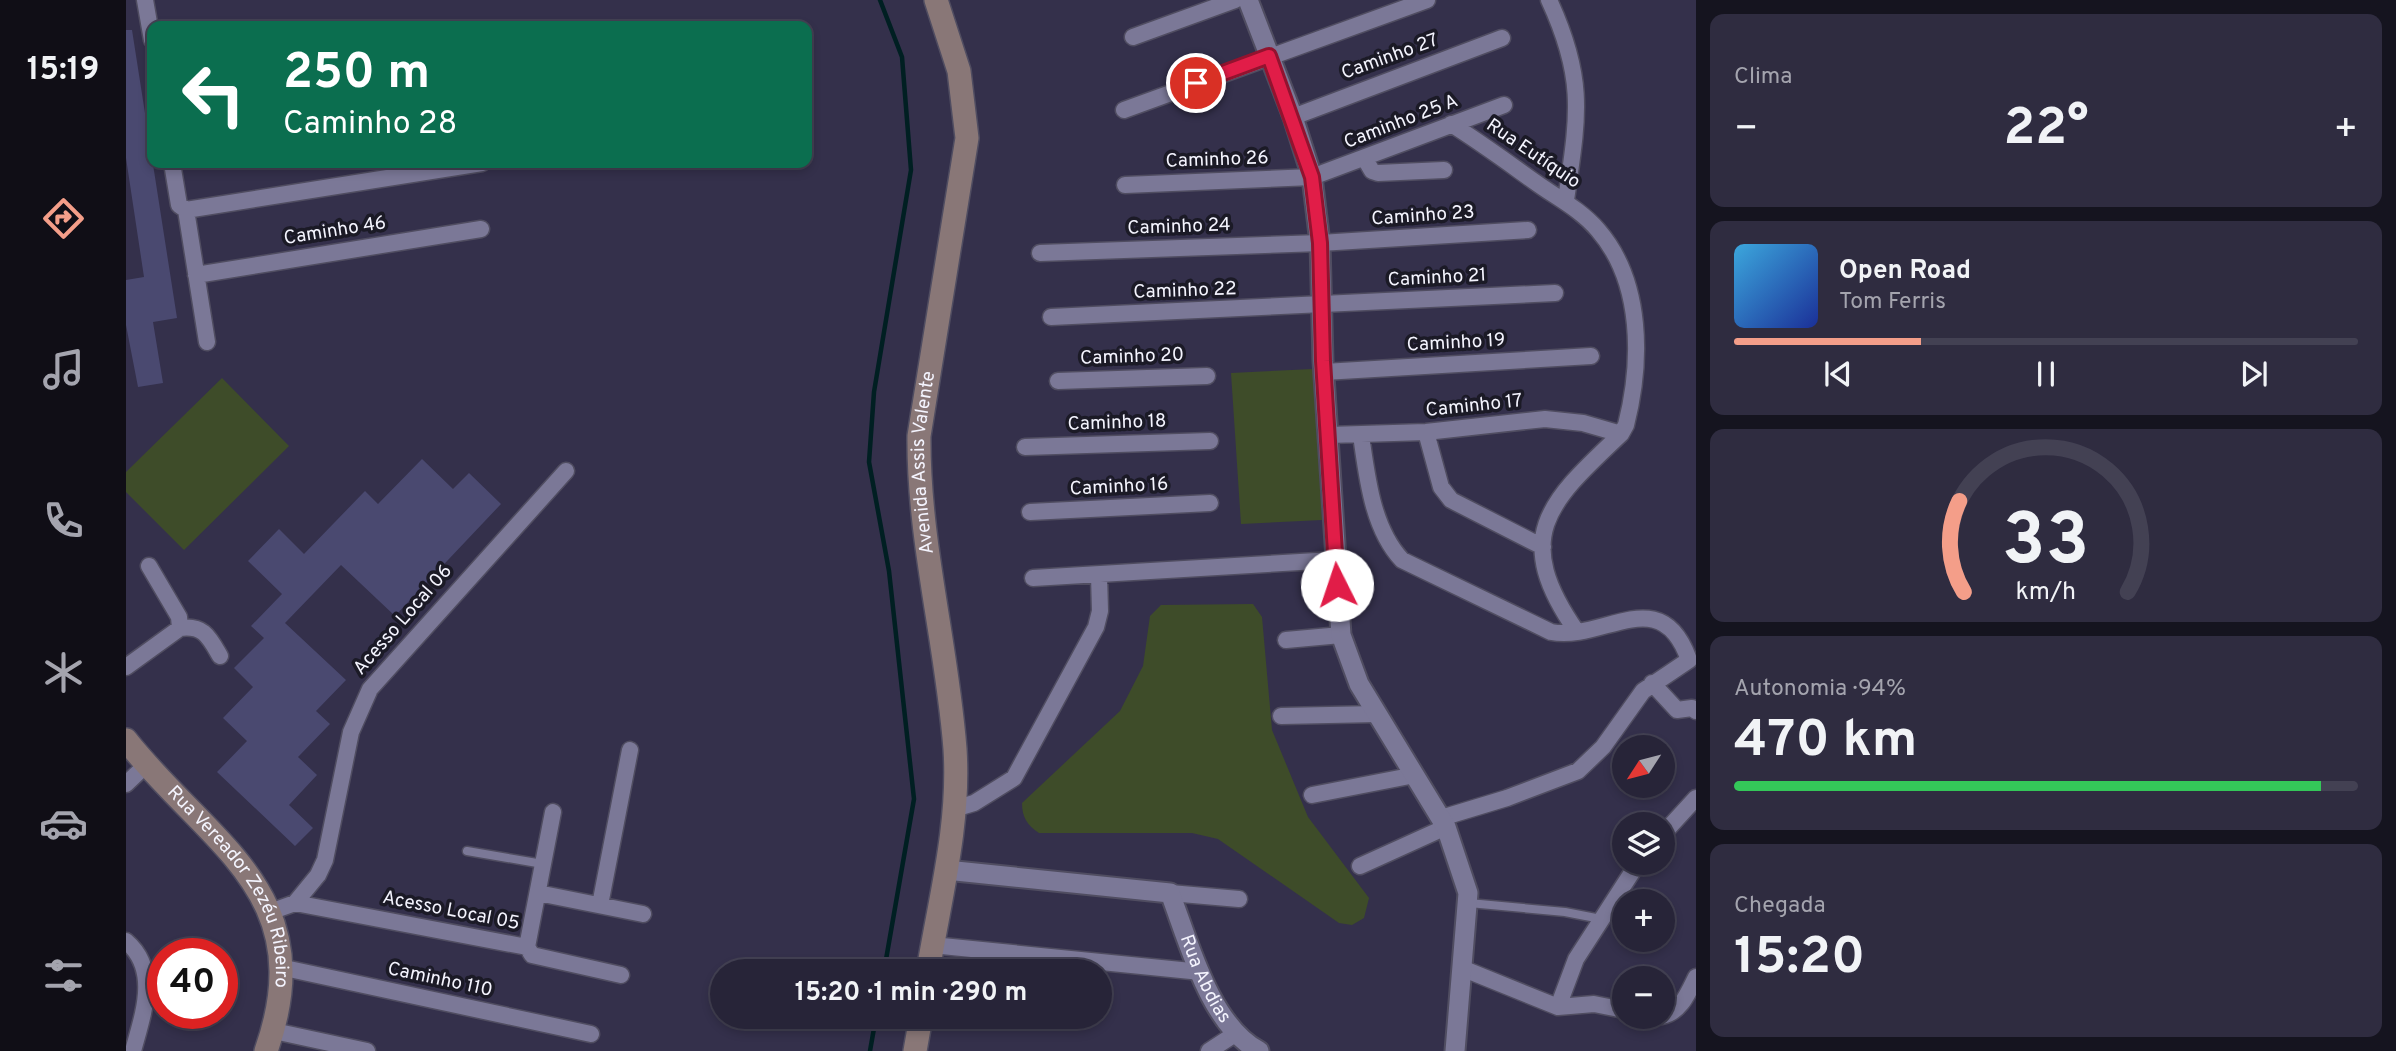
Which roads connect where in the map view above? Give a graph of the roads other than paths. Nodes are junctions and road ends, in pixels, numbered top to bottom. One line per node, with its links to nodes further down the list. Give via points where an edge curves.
1 (936, 0): 67 (main road, Avenida Assis Valente, via 959,71 967,123 966,156 919,436 919,486 953,732)
2 (1235, 0): 8 (street)
3 (1248, 0): 10 (street)
4 (1427, 0): 10 (street)
5 (1549, 0): 21 (street, via 1574,65 1577,90)
6 (147, 2): 7 (street)
7 (150, 21)
8 (1133, 37)
9 (1502, 38): 13 (street, Caminho 27)
10 (1269, 56): 12 (street); 13 (street)
11 (1504, 105): 14 (street, Caminho 25 A)
12 (1124, 110)
13 (1293, 117): 19 (street)
14 (1451, 124): 15 (street, Caminho 25 A); 21 (street, Rua Eutíquio)
15 (1365, 159): 18 (street, via 1377,173); 19 (street, Caminho 25 A)
16 (173, 168): 22 (street, via 179,205)
17 (451, 168): 22 (street)
18 (1444, 170)
19 (1312, 177): 20 (street, Caminho 26); 25 (street)
20 (1125, 184)
21 (1566, 200): 37 (street, Rua Eutíquio, via 1599,231 1624,271 1630,293 1634,360 1630,410)
22 (186, 210): 27 (street)
23 (481, 229): 27 (street, Caminho 46)
24 (1528, 230): 25 (street, Caminho 23)
25 (1320, 243): 26 (street, Caminho 24); 29 (street)
26 (1040, 253)
27 (196, 275): 31 (street)
28 (1555, 293): 29 (street, Caminho 21)
29 (1321, 306): 30 (street, Caminho 22); 33 (street)
30 (1051, 317)
31 (207, 342)
32 (1591, 356): 33 (street, Caminho 19)
33 (1324, 372): 38 (street)
34 (1207, 376): 35 (street, Caminho 20)
35 (1058, 381)
36 (1426, 432): 37 (street, Caminho 17, via 1545,419); 39 (street, Caminho 17); 45 (street, via 1441,487 1451,500)
37 (1621, 434): 45 (street, Rua Eutíquio, via 1555,501)
38 (1329, 435): 39 (street, Caminho 17); 46 (street)
39 (1361, 435): 51 (street, via 1369,489 1389,543 1402,560 1542,629)
40 (1210, 441): 41 (street, Caminho 18)
41 (1025, 447)
42 (566, 471): 79 (street, Acesso Local 06, via 370,689 351,732 324,860)
43 (1210, 503): 44 (street, Caminho 16)
44 (1030, 512)
45 (1543, 547): 51 (street, Rua Eutíquio, via 1551,586)
46 (1335, 560): 48 (street); 52 (street)
47 (149, 566): 50 (street, via 179,617)
48 (1099, 575): 49 (street); 67 (street, via 1099,620 1014,778 974,803)
49 (1033, 579)
50 (180, 628): 54 (street, via 194,626 207,633); 55 (street)
51 (1577, 632): 56 (street, via 1618,620 1654,620 1673,629 1689,660)
52 (1341, 635): 53 (street); 58 (street, via 1359,684)
53 (1286, 640)
54 (220, 656)
55 (126, 667)
56 (1652, 683): 57 (street, via 1677,710); 70 (street, via 1603,747 1578,771)
57 (1696, 711)
58 (1377, 715): 59 (street); 63 (street)
59 (1281, 716)
60 (126, 740): 62 (main road, Rua Vereador Zezéu Ribeiro)
61 (630, 750): 81 (street)
62 (147, 764): 64 (street); 82 (main road, Rua Vereador Zezéu Ribeiro, via 224,842 259,887)
63 (1415, 775): 65 (street); 70 (street)
64 (126, 784)
65 (1312, 794)
66 (1696, 798): 69 (street)
67 (954, 809): 74 (main road, Avenida Assis Valente)
68 (553, 812): 72 (street)
69 (1675, 821)
70 (1444, 822): 73 (street); 80 (street, via 1465,877)
71 (467, 851): 72 (lane)
72 (543, 864): 76 (street)
73 (1360, 866)
74 (946, 870): 77 (street); 86 (main road, Avenida Assis Valente)
75 (1630, 875): 84 (street)
76 (538, 893): 81 (street); 87 (street)
77 (1170, 893): 78 (street); 91 (street, Rua Abdias)
78 (1239, 899)
79 (295, 902): 82 (street); 87 (street, Acesso Local 05)
80 (1469, 903): 84 (lane); 90 (street)
81 (600, 905): 83 (street)
82 (270, 912): 89 (main road, Rua Vereador Zezéu Ribeiro)
83 (643, 914)
84 (1601, 919): 94 (street, via 1571,968)
85 (126, 941): 101 (street, via 144,965 147,983)
86 (932, 946): 88 (main road, Avenida Assis Valente); 91 (street)
87 (527, 947): 92 (street, Acesso Local 05, via 532,955)
88 (930, 959)
89 (280, 967): 98 (street, Caminho 110); 100 (main road, Rua Vereador Zezéu Ribeiro)
90 (1464, 969): 94 (street); 106 (street)
91 (1201, 972): 99 (street, Rua Abdias)
92 (621, 975)
93 (1696, 977): 96 (street)
94 (1558, 1007): 95 (street)
95 (1612, 1008)
96 (1675, 1009)
97 (919, 1029): 103 (main road)
98 (591, 1034)
99 (1235, 1034): 104 (street); 105 (street, Rua Abdias)
100 (270, 1041): 102 (street)
101 (133, 1051)
102 (367, 1051)
103 (915, 1051)
104 (1209, 1051)
105 (1259, 1051)
106 (1455, 1051)

